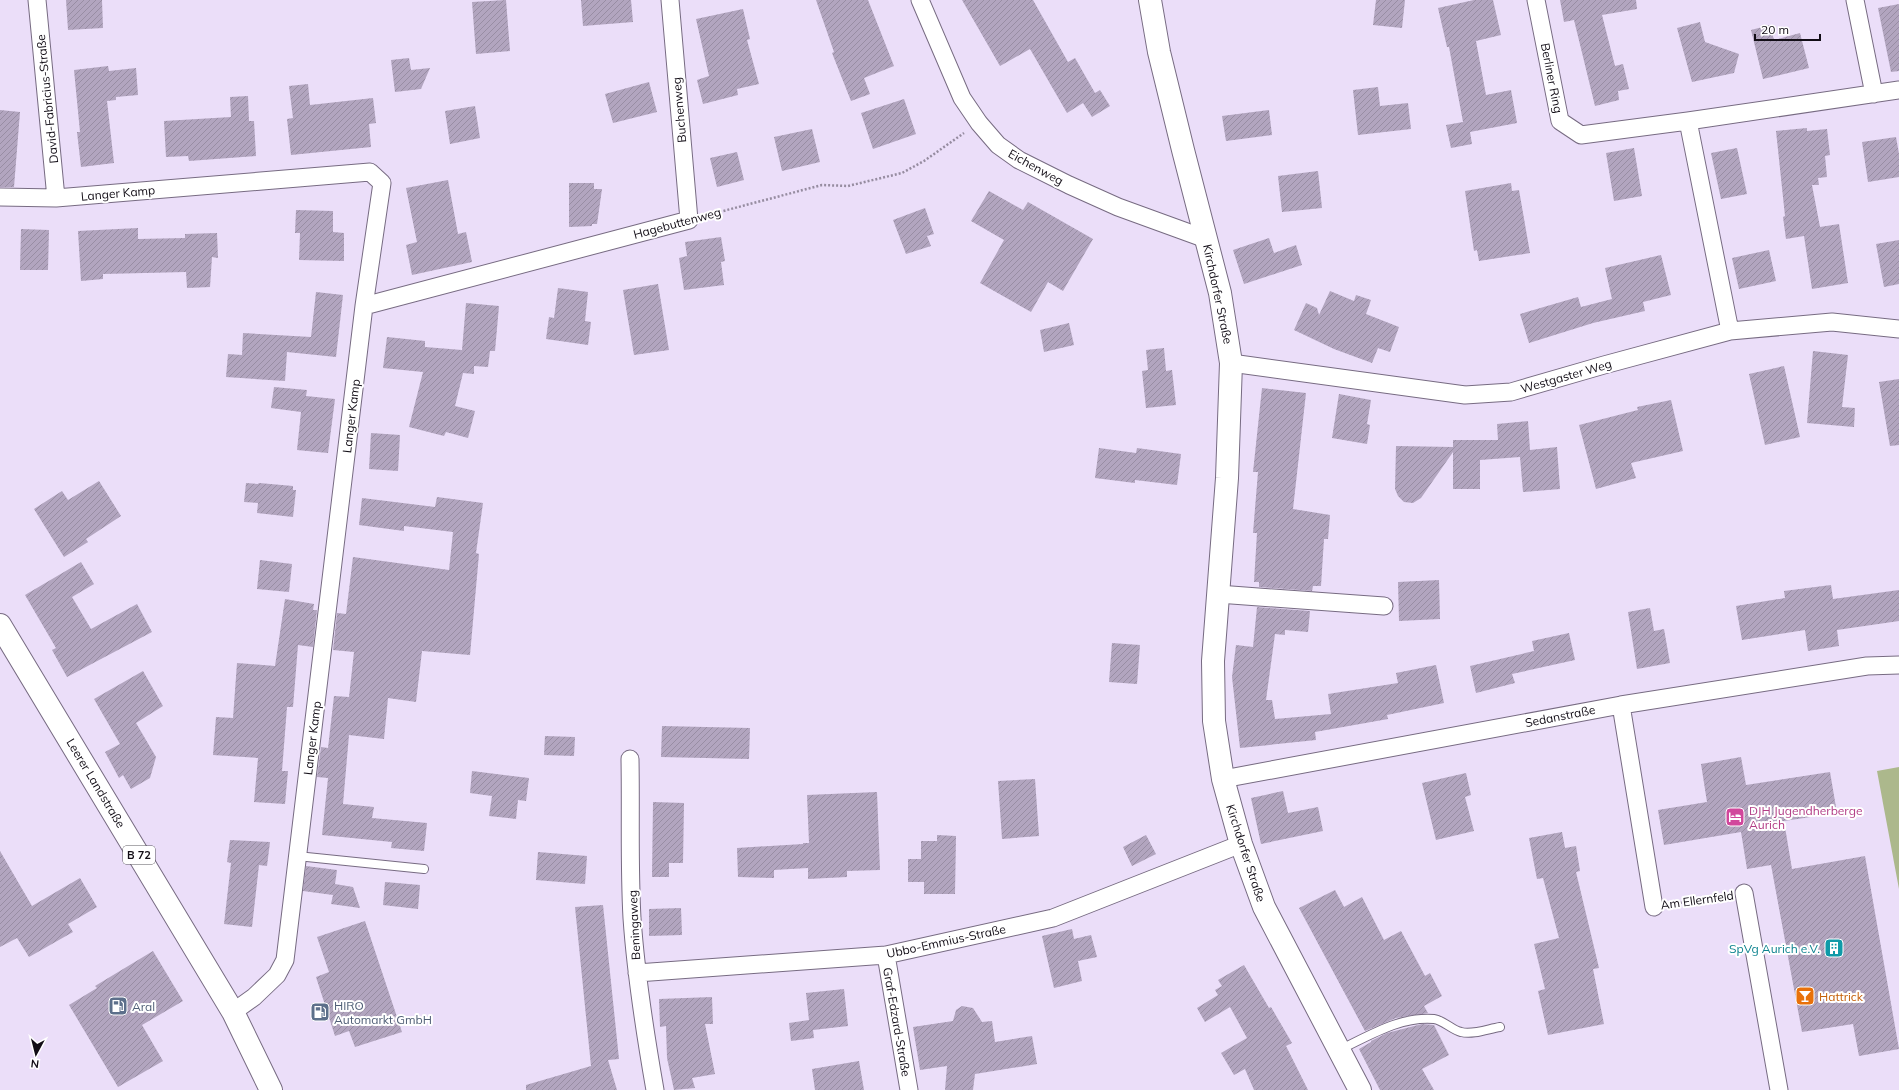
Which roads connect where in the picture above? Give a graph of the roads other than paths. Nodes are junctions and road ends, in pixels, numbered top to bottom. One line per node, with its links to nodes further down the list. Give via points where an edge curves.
1 (37, 0): 11 (street, David-Fabricius-Straße)
2 (670, 0): 12 (street, Buchenweg)
3 (920, 0): 13 (street, Eichenweg, via 962,98 979,123 998,144 1019,160 1118,207)
4 (1150, 0): 13 (street, Kirchdorfer Straße, via 1159,52)
5 (1536, 0): 9 (street, Berliner Ring, via 1560,121 1581,135)
6 (1855, 0): 8 (street)
7 (1899, 90): 8 (street, Berliner Ring)
8 (1874, 94): 9 (street, Berliner Ring)
9 (1688, 121): 16 (street)
10 (0, 196): 11 (street, Langer Kamp)
11 (56, 198): 14 (street, Langer Kamp, via 370,172 382,182)
12 (689, 220): 14 (street, Hagebuttenweg)
13 (1206, 239): 17 (street, Kirchdorfer Straße, via 1220,293)
14 (364, 306): 26 (street, Langer Kamp)
15 (1899, 329): 16 (street, Westgaster Weg, via 1832,322)
16 (1730, 331): 17 (street, Westgaster Weg, via 1511,392 1465,395)
17 (1232, 363): 18 (street, Kirchdorfer Straße, via 1228,478)
18 (1218, 594): 19 (street); 24 (street, Kirchdorfer Straße, via 1213,661 1214,721)
19 (1384, 606)
20 (0, 625): 32 (street, Leerer Landstraße / B 72)
21 (1899, 665): 22 (street, Sedanstraße, via 1868,666)
22 (1621, 705): 24 (street, Sedanstraße); 29 (street, Am Ellernfeld)
23 (630, 759): 31 (street, Beningaweg, via 632,917)
24 (1223, 779): 25 (street, Kirchdorfer Straße)
25 (1241, 844): 30 (street, Ubbo-Emmius-Straße, via 1053,918); 34 (street, Kirchdorfer Straße, via 1264,907)
26 (297, 856): 27 (lane); 32 (street, Langer Kamp, via 284,960 277,975)
27 (424, 869)
28 (1744, 893): 39 (street, Am Ellernfeld)
29 (1654, 906)
30 (886, 955): 31 (street, Ubbo-Emmius-Straße); 37 (street, Graf-Edzard-Straße)
31 (637, 973): 36 (street, Beningaweg)
32 (233, 1012): 35 (street, Leerer Landstraße / B 72)
33 (1500, 1027): 34 (lane, via 1460,1032 1435,1019 1409,1020 1394,1024)
34 (1338, 1050): 38 (street, Kirchdorfer Straße)
35 (271, 1090)
36 (655, 1090)
37 (909, 1090)
38 (1360, 1090)
39 (1779, 1090)

